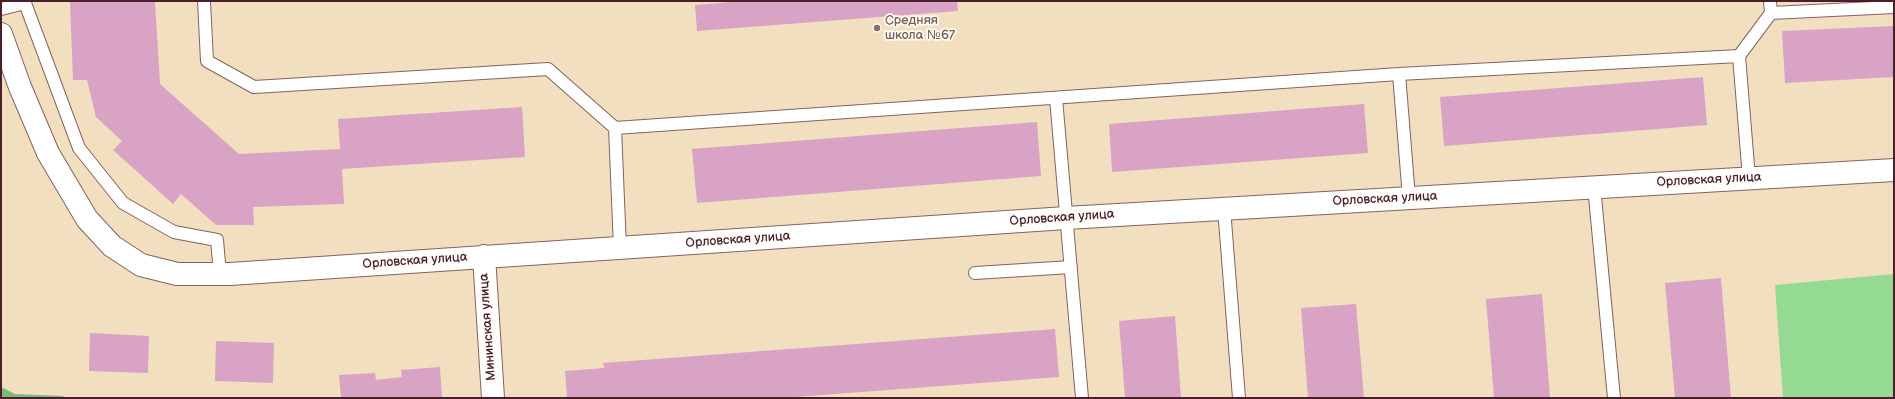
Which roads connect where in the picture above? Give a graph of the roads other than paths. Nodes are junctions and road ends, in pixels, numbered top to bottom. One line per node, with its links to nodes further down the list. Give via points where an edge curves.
1 (204, 1): 10 (lane, via 207,61 254,88 548,69)
2 (1874, 5): 3 (lane); 4 (lane)
3 (1770, 7): 7 (lane)
4 (1894, 7)
5 (1, 9): 21 (lane, via 25,3 79,148 123,203 174,232 217,240)
6 (1, 34): 21 (street, Орловская улица, via 20,88 48,153 87,219 112,246 141,265 177,274)
7 (1740, 56): 8 (lane); 12 (lane)
8 (1399, 74): 9 (lane); 14 (lane)
9 (1056, 98): 10 (lane); 16 (lane)
10 (615, 128): 17 (lane)
11 (1894, 170): 12 (street, Орловская улица)
12 (1749, 178): 13 (street, Орловская улица)
13 (1594, 186): 14 (street, Орловская улица); 25 (lane)
14 (1409, 198): 15 (street, Орловская улица)
15 (1224, 208): 16 (street, Орловская улица); 24 (lane)
16 (1066, 218): 17 (street, Орловская улица); 19 (lane)
17 (620, 248): 18 (street, Орловская улица)
18 (484, 256): 21 (street, Орловская улица); 22 (street, Мининская улица)
19 (1071, 267): 20 (lane); 23 (lane)
20 (975, 273)
21 (225, 274)
22 (493, 398)
23 (1082, 398)
24 (1239, 398)
25 (1614, 398)

